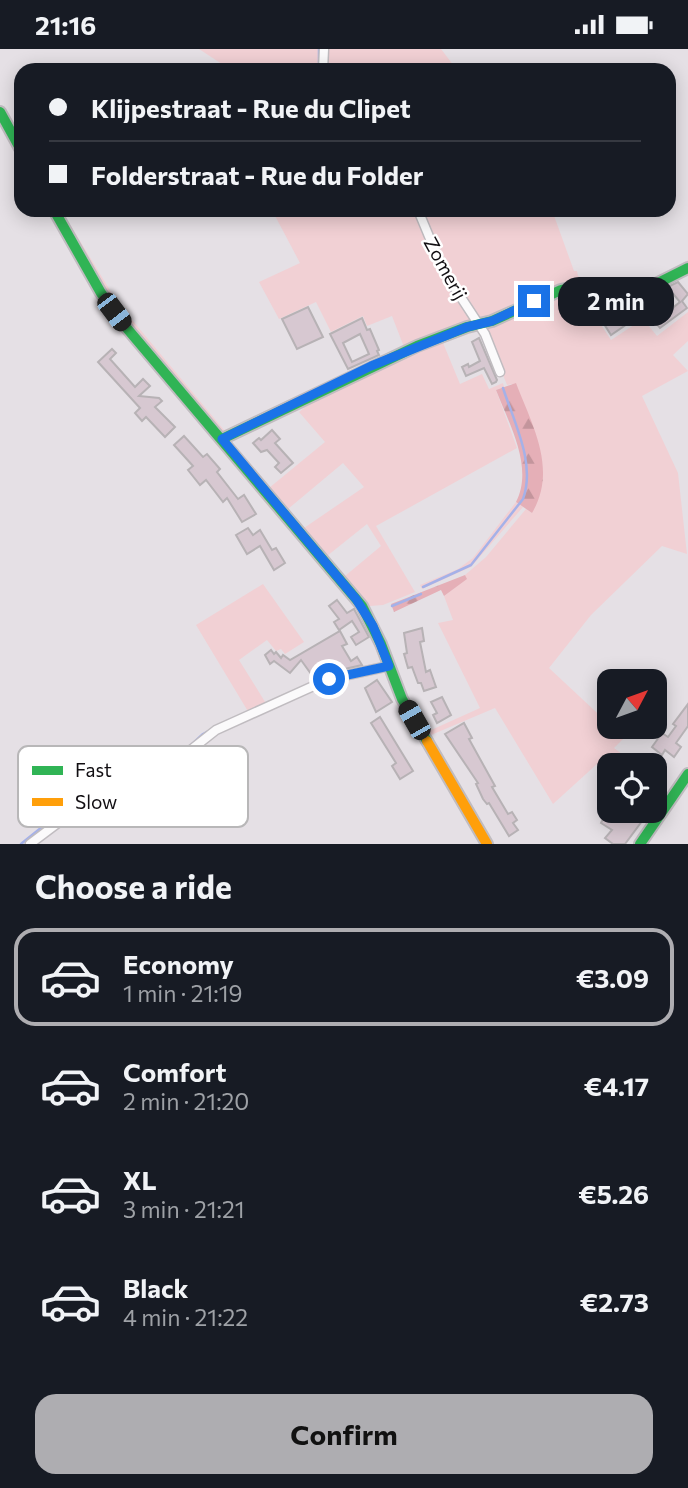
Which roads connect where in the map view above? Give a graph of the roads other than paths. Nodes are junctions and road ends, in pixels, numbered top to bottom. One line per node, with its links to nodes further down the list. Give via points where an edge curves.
1 (0, 112): 2 (street)
2 (14, 137)
3 (58, 217): 8 (street, via 114,312)
4 (421, 217): 6 (street, Zomerij, via 443,270)
5 (688, 268): 6 (street, via 638,293 572,286)
6 (479, 323): 7 (street, Zomerij); 8 (street, via 371,366)
7 (500, 372)
8 (222, 439): 9 (street, via 356,599)
9 (389, 666): 10 (street, via 329,679 216,730); 14 (street, via 402,699)
10 (196, 746)
11 (688, 774): 15 (street)
12 (53, 827): 13 (street)
13 (30, 844)
14 (487, 844)
15 (640, 844)

